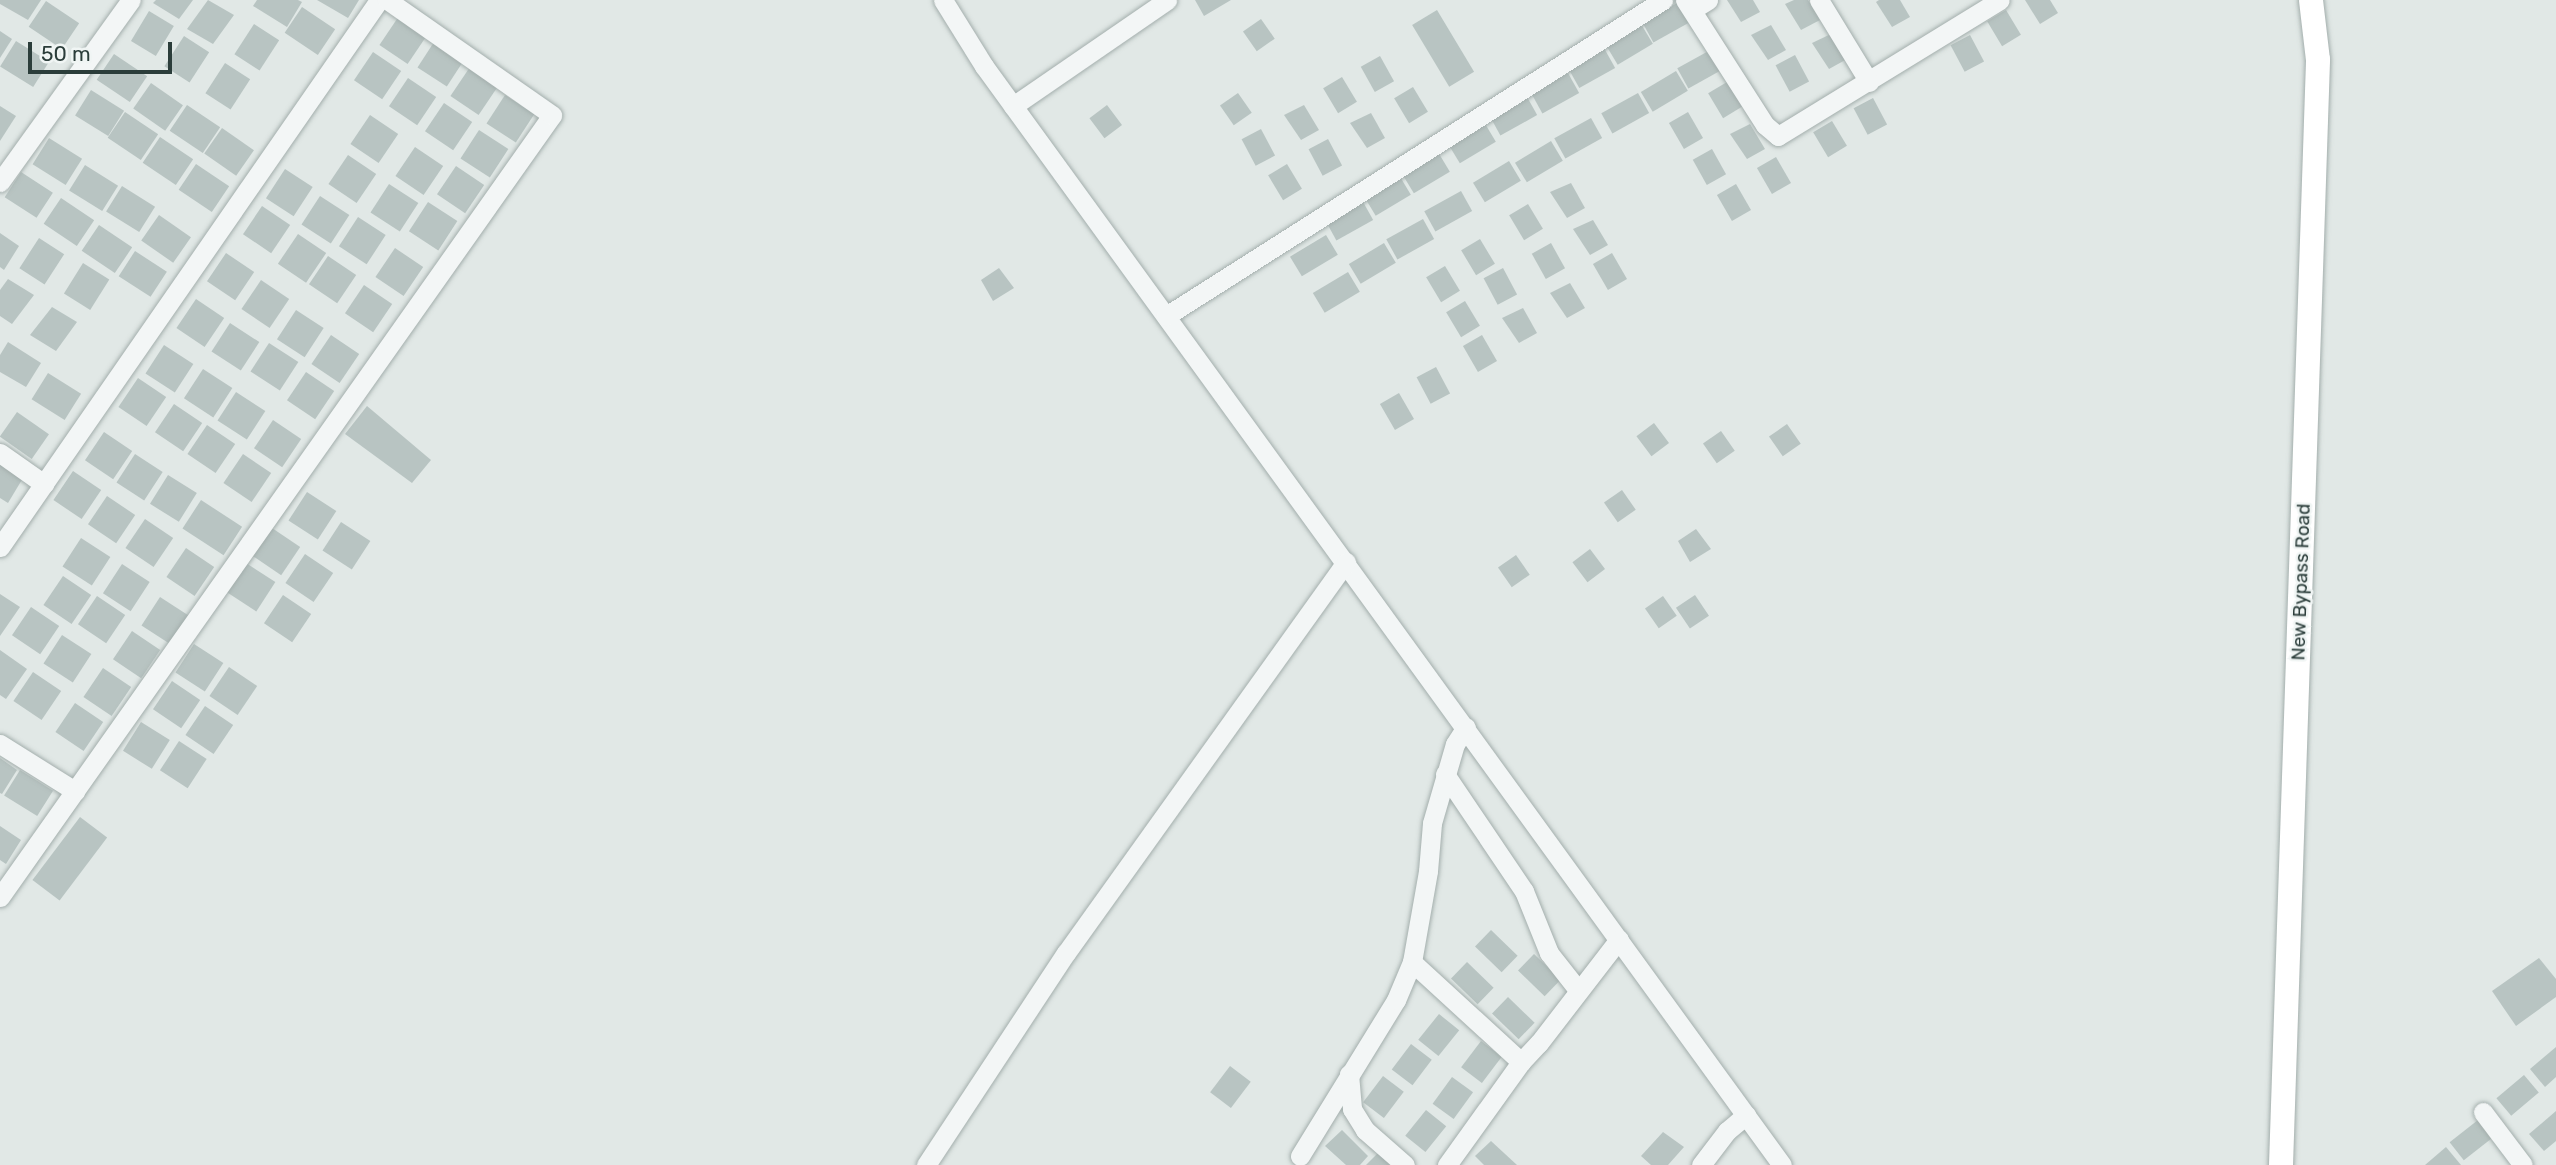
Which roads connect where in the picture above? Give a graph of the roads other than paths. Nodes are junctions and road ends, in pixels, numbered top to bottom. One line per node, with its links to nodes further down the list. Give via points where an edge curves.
1 (131, 0): 13 (street)
2 (379, 0): 16 (street)
3 (387, 0): 22 (street, via 552,116)
4 (943, 0): 12 (street)
5 (1167, 0): 12 (street)
6 (1663, 0): 14 (street)
7 (1819, 0): 11 (street)
8 (2000, 0): 11 (street)
9 (2311, 0): 37 (main road, New Bypass Road, via 2318,74)
10 (1695, 3): 11 (street, via 1765,125 1778,136)
11 (1869, 82)
12 (1013, 106): 14 (street)
13 (0, 182)
14 (1166, 316): 18 (street)
15 (0, 453): 16 (street)
16 (44, 484): 17 (street)
17 (0, 547)
18 (1346, 562): 19 (street); 32 (street, via 1066,953)
19 (1466, 727): 21 (street); 24 (street)
20 (0, 744): 22 (street)
21 (1446, 774): 25 (street, via 1432,823); 26 (street, via 1524,891 1549,953)
22 (75, 791): 23 (street)
23 (0, 897)
24 (1619, 939): 26 (street); 30 (street)
25 (1412, 962): 27 (street); 28 (street, via 1396,1000)
26 (1578, 990): 27 (street)
27 (1521, 1062): 34 (street)
28 (1349, 1074): 31 (street); 33 (street, via 1352,1109 1365,1130)
29 (2483, 1112): 38 (street)
30 (1746, 1115): 35 (street); 36 (street)
31 (1300, 1156)
32 (926, 1165)
33 (1405, 1165)
34 (1447, 1165)
35 (1701, 1165)
36 (1782, 1165)
37 (2281, 1165)
38 (2523, 1165)

